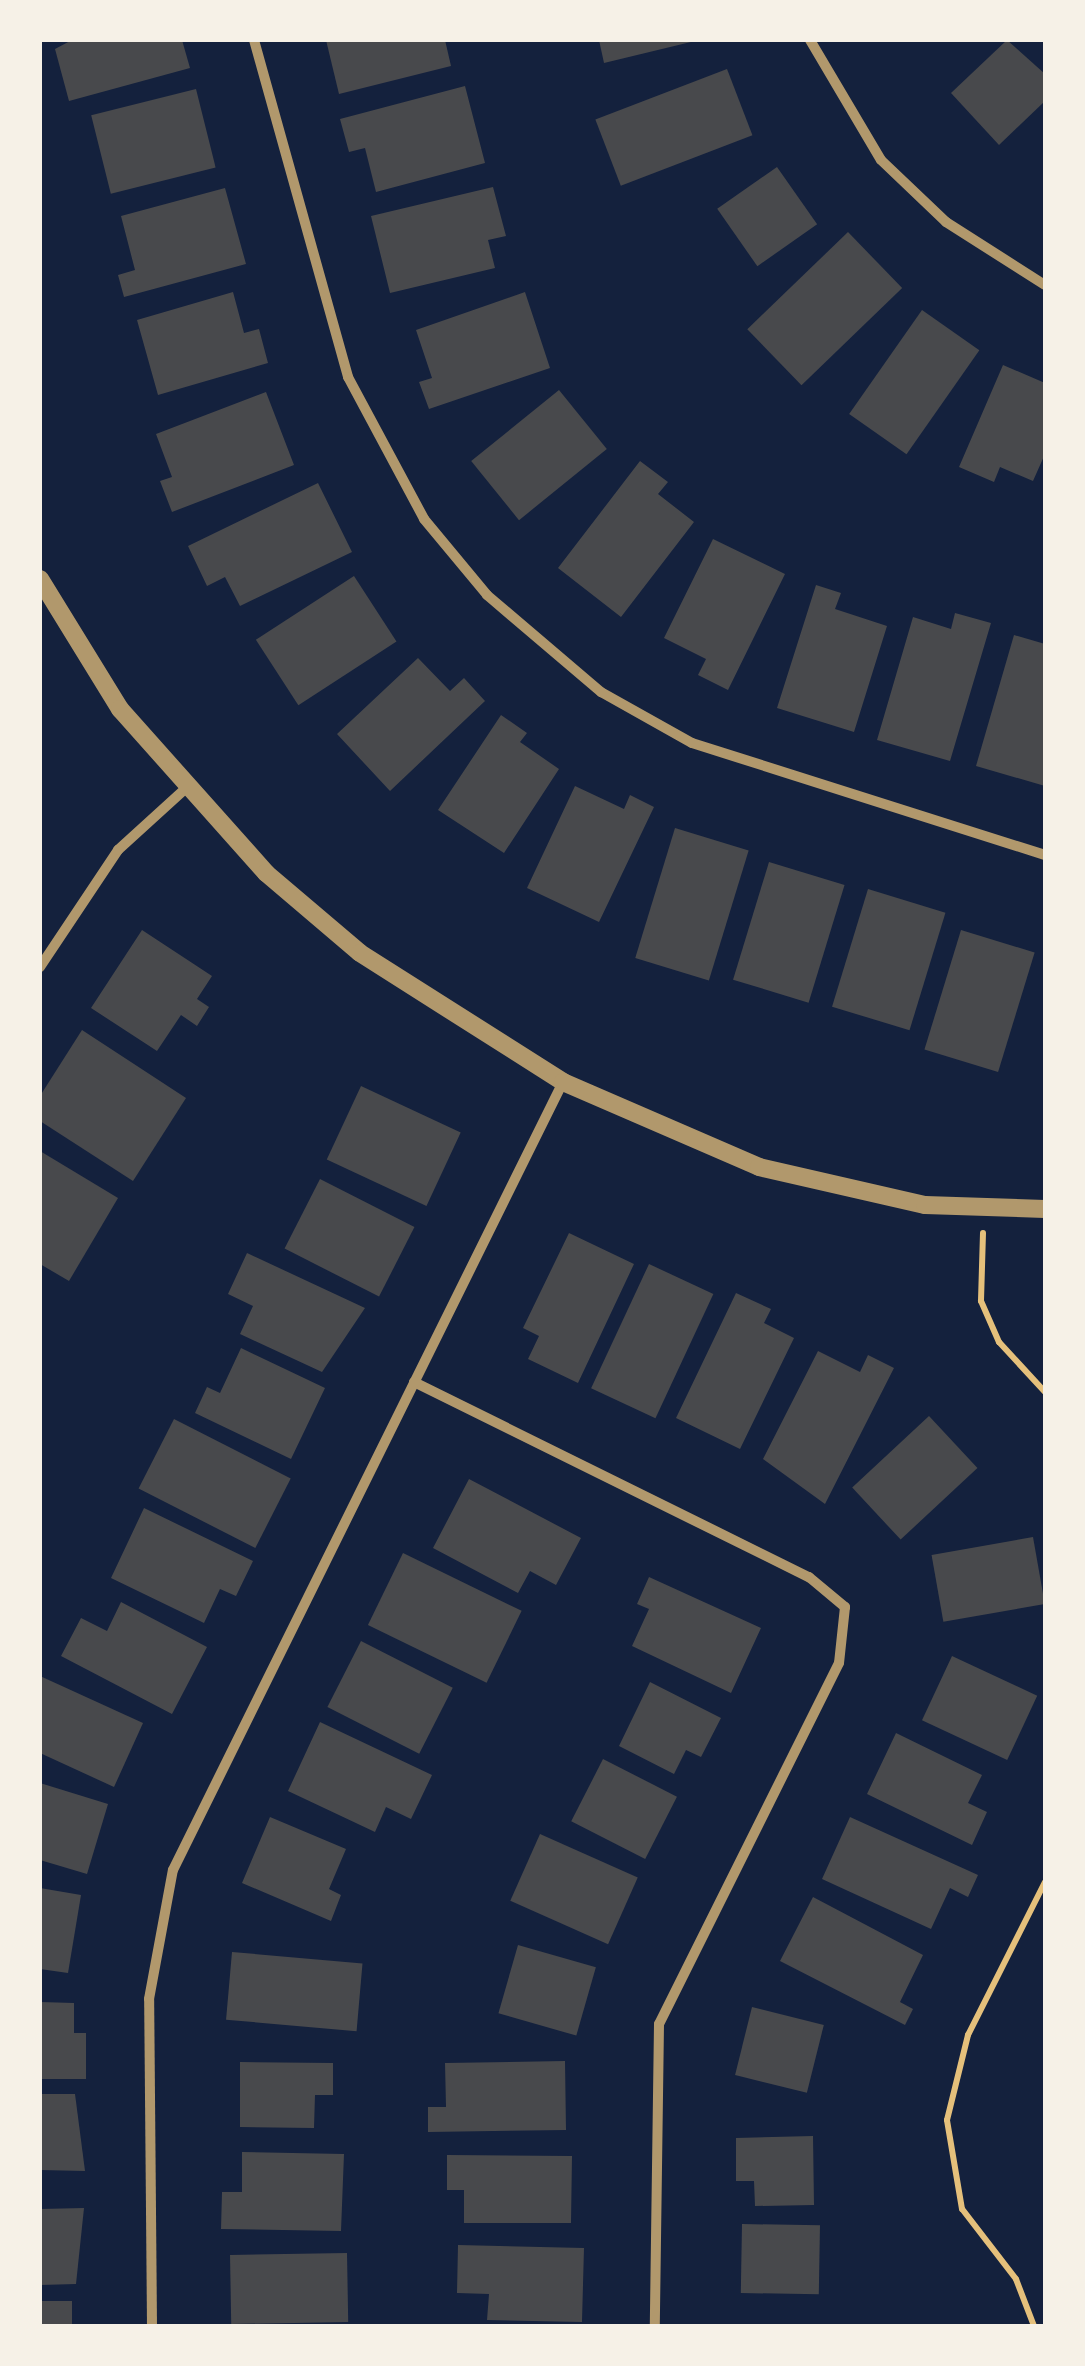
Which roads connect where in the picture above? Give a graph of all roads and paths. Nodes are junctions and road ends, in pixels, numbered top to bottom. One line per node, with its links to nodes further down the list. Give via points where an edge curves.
1 (254, 40): 6 (street, via 348,376 424,519 486,595 600,692 692,743)
2 (810, 40): 3 (street, via 881,160 946,222)
3 (1045, 284)
4 (40, 579): 5 (street, via 120,710)
5 (185, 789): 7 (street, via 118,850); 8 (street, via 360,953)
6 (1045, 856)
7 (40, 966)
8 (563, 1082): 9 (street, via 758,1168 925,1205); 11 (street)
9 (984, 1207): 10 (street); 12 (path, via 981,1300 999,1342)
10 (1045, 1209)
11 (414, 1382): 14 (street, via 160,1912 149,1999); 15 (street, via 810,1576 845,1607 838,1663 659,2024)
12 (1045, 1392)
13 (1045, 1882): 16 (path, via 968,2034 947,2120 962,2209 1016,2279)
14 (152, 2326)
15 (655, 2326)
16 (1034, 2326)

